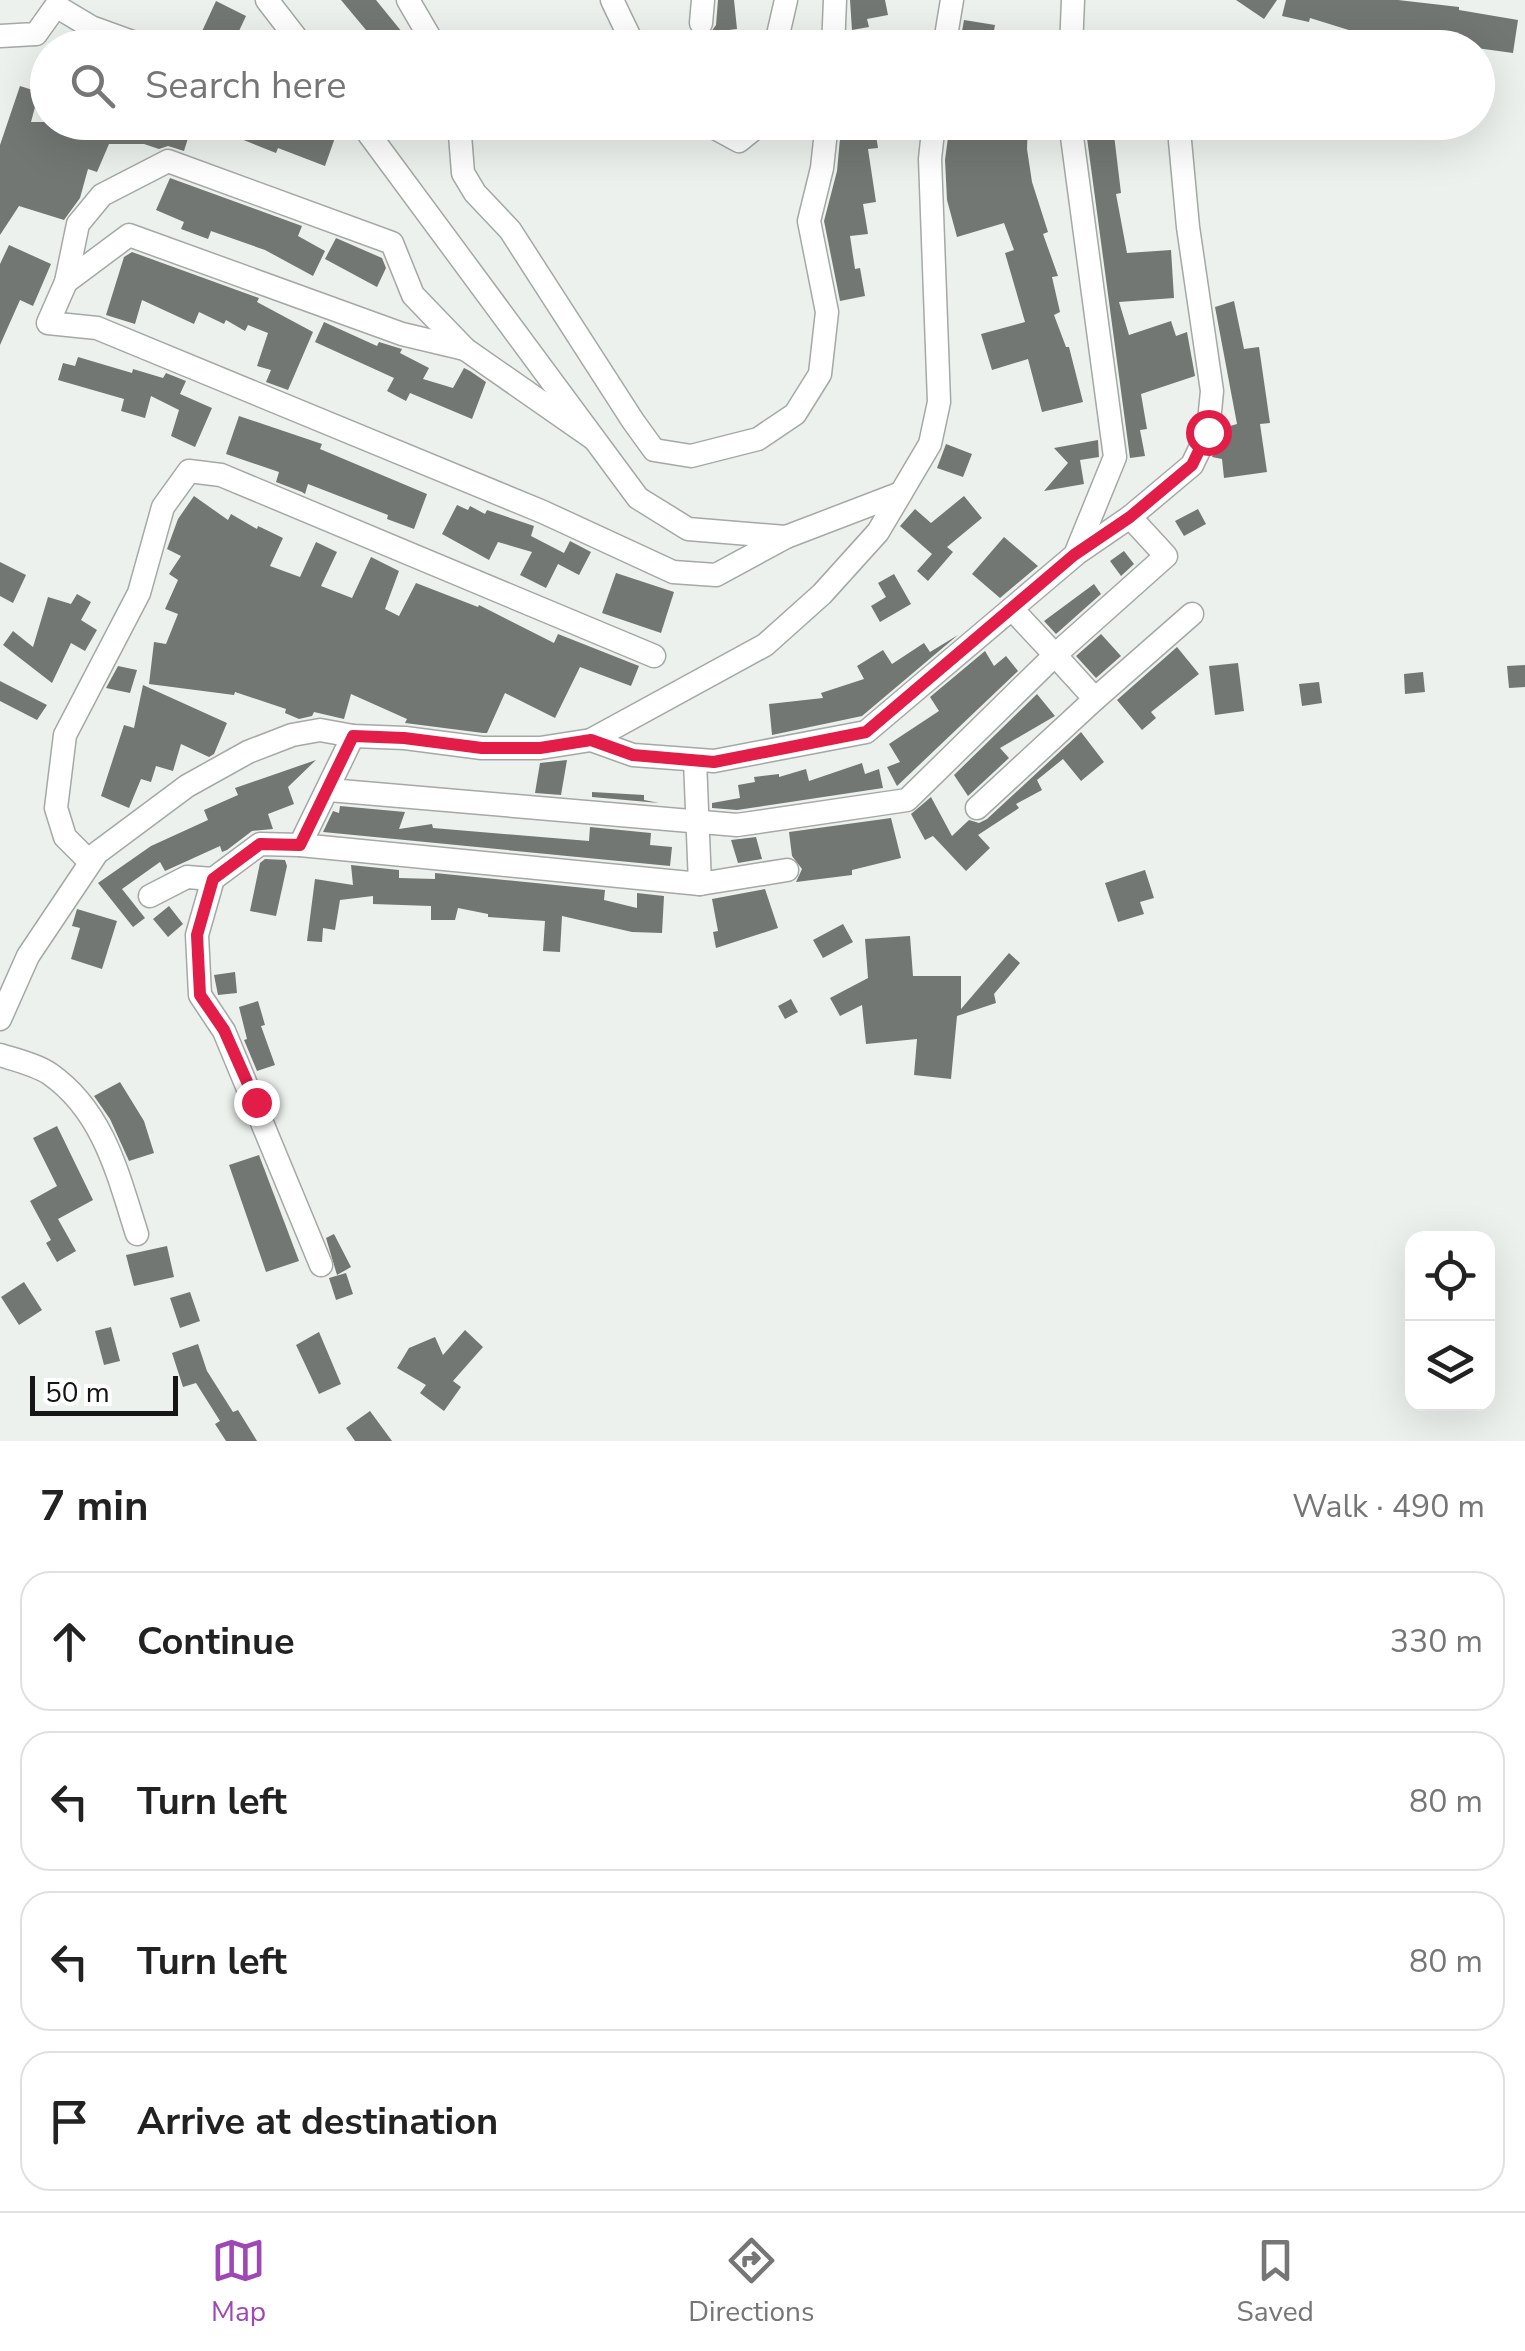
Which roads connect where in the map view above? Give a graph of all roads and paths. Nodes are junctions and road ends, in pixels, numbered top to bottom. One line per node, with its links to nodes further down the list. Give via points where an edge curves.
1 (267, 0): 10 (street)
2 (408, 0): 11 (street)
3 (612, 0): 12 (street)
4 (786, 0): 13 (street)
5 (835, 0): 14 (street)
6 (952, 0): 15 (street)
7 (1073, 0): 16 (street)
8 (39, 30): 9 (street, via 56,6)
9 (99, 30)
10 (290, 30)
11 (426, 30)
12 (626, 30)
13 (779, 30)
14 (834, 30)
15 (947, 30)
16 (1072, 30)
17 (30, 34): 18 (street)
18 (0, 36)
19 (373, 140): 27 (street)
20 (460, 140): 21 (street, via 469,183 510,230 654,450 691,456 758,439 795,414 820,374 827,312 809,221)
21 (825, 140)
22 (932, 140): 28 (street, via 939,402 930,444)
23 (1072, 140): 31 (street, via 1115,457)
24 (1180, 141): 29 (street, via 1212,391 1208,432 1192,465)
25 (66, 282): 26 (street, via 129,235 402,334); 26 (street, via 78,224 102,195 168,161 392,243 414,295); 30 (street, via 48,322 97,328 673,572 716,575)
26 (465, 349): 27 (street)
27 (594, 438): 30 (street, via 638,498 688,529)
28 (901, 493): 30 (street); 38 (street, via 878,532 764,645)
29 (1130, 517): 31 (street); 34 (street, via 1166,556)
30 (786, 537)
31 (1074, 555): 32 (street)
32 (1012, 609): 34 (street); 39 (street, via 866,732)
33 (1192, 614): 36 (street)
34 (1056, 655): 36 (street); 42 (street, via 907,800 737,825)
35 (654, 656): 44 (street, via 221,475 189,471 163,506 139,594 65,735 56,808 65,838)
36 (1096, 699): 41 (street)
37 (353, 736): 38 (street, via 482,748); 40 (street); 44 (street, via 292,734 248,752 187,786)
38 (591, 740): 39 (street, via 633,755)
39 (696, 760): 42 (street)
40 (329, 790): 42 (street); 43 (street)
41 (977, 808)
42 (698, 823): 47 (street)
43 (300, 845): 46 (street, via 260,844); 47 (street)
44 (90, 862): 49 (street, via 28,956)
45 (787, 870): 47 (street)
46 (213, 879): 48 (street, via 187,878); 52 (street, via 197,935 200,995 232,1048)
47 (700, 884)
48 (150, 896)
49 (0, 1018)
50 (0, 1054): 51 (street, via 48,1072 85,1106 110,1147)
51 (137, 1234)
52 (322, 1264)

